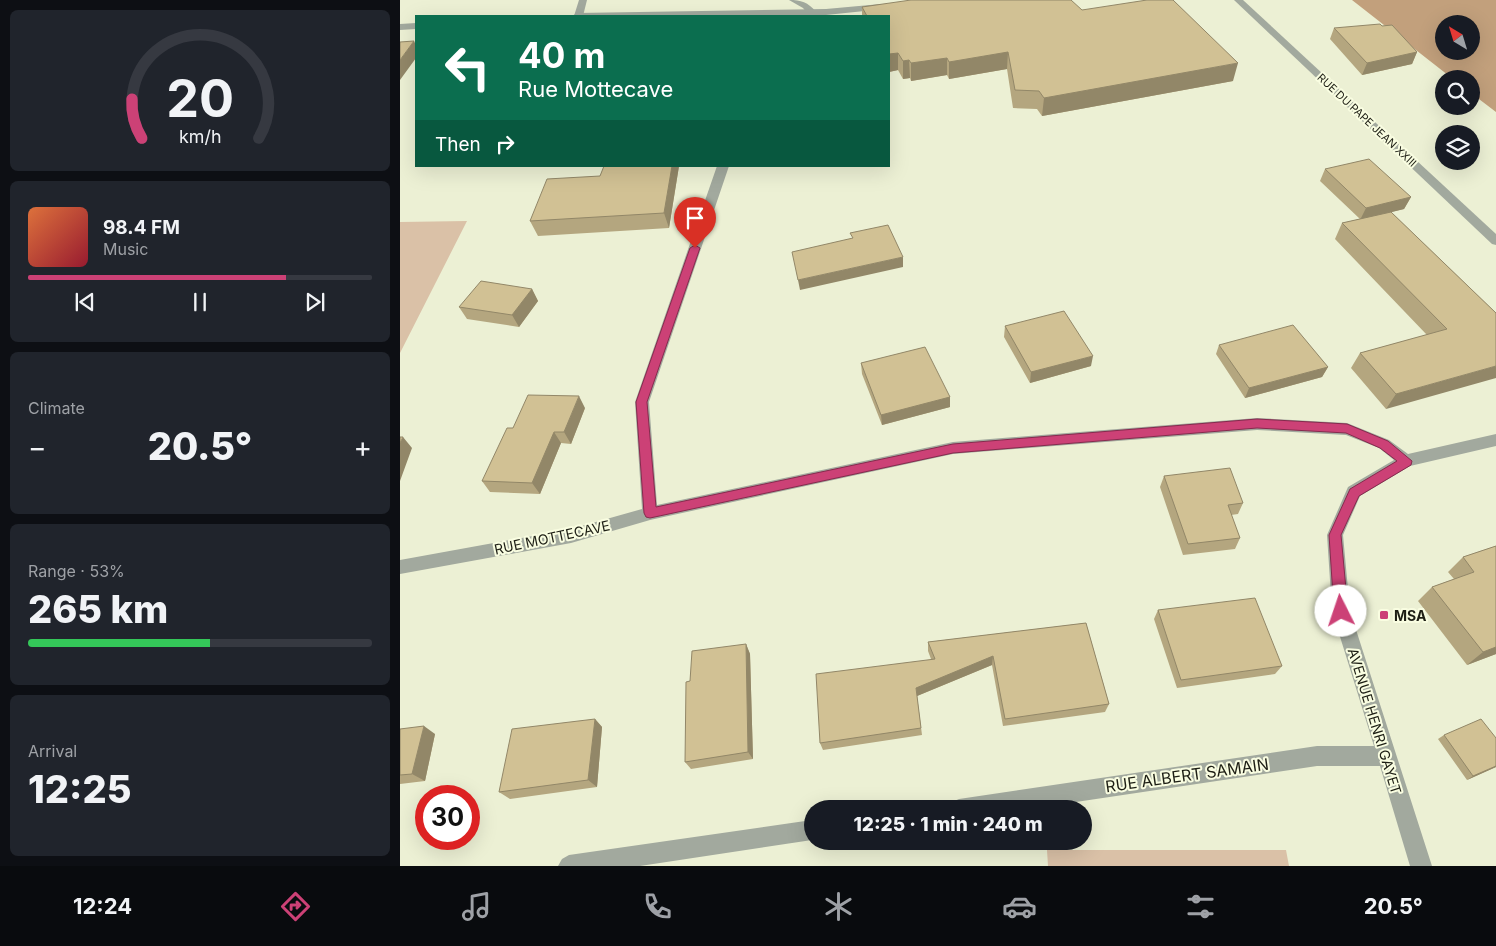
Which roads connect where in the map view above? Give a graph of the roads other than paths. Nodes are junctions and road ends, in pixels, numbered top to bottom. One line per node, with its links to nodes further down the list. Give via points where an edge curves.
1 (583, 0): 7 (street)
2 (792, 0): 6 (street, via 806,6)
3 (1238, 0): 12 (street, RUE DU PAPE JEAN XXIII)
4 (876, 4): 5 (street); 6 (street)
5 (896, 5)
6 (810, 12): 8 (street)
7 (578, 15)
8 (673, 15)
9 (415, 26): 10 (street)
10 (400, 27)
11 (723, 167): 15 (street, via 642,402)
12 (1496, 241)
13 (1496, 440): 14 (street, AVENUE HENRI GAYET)
14 (1406, 461): 15 (street, RUE MOTTECAVE, via 1384,444 1347,429 1257,424 953,448); 17 (street, AVENUE HENRI GAYET, via 1354,492 1335,535 1341,611)
15 (650, 513): 16 (street, RUE MOTTECAVE, via 572,536)
16 (400, 566)
17 (1386, 756): 18 (street, RUE ALBERT SAMAIN, via 1317,756); 21 (street, AVENUE HENRI GAYET)
18 (1020, 800)
19 (804, 831): 20 (street)
20 (569, 866)
21 (1420, 866)

